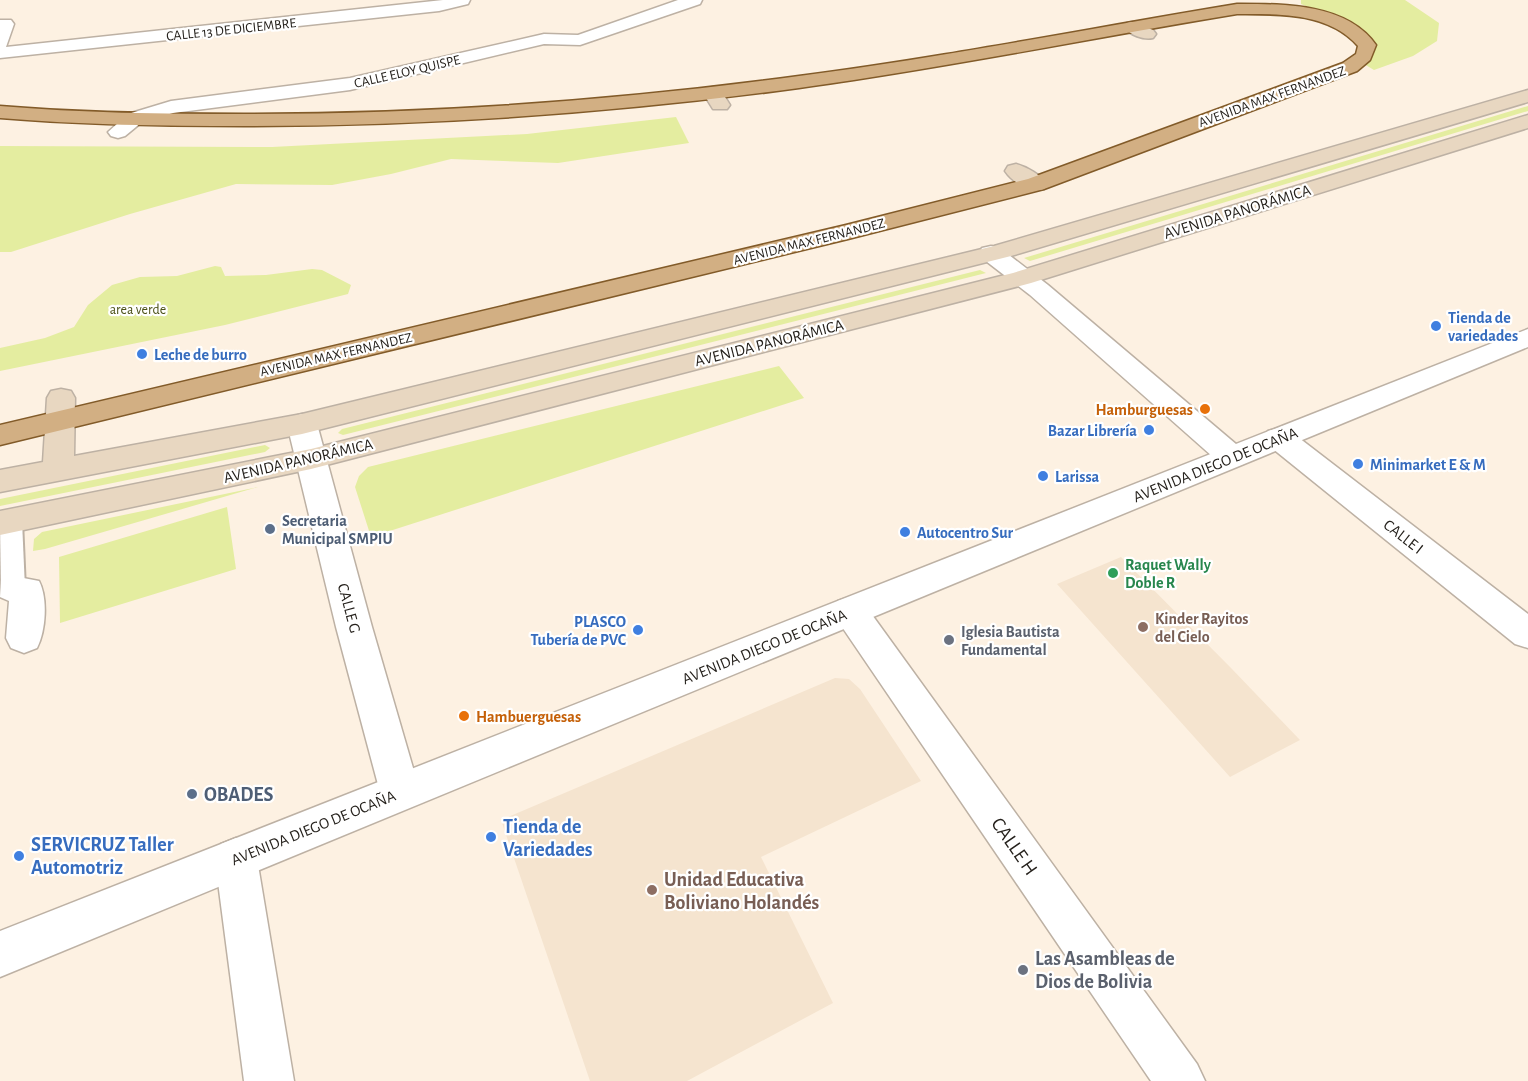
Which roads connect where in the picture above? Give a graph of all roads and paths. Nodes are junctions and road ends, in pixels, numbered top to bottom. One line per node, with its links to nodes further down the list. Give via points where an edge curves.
1 (462, 0): 6 (street, CALLE 13 DE DICIEMBRE, via 439,6)
2 (694, 0): 11 (street, CALLE ELOY QUISPE, via 580,40 544,39 350,84 171,107)
3 (5, 24): 5 (street)
4 (1140, 31): 11 (main road, AVENIDA MAX FERNANDEZ, via 803,82 717,99 384,118); 12 (main road, AVENIDA MAX FERNANDEZ, via 1278,17 1321,27 1340,42 1332,54 1304,67); 13 (main road, AVENIDA MAX FERNANDEZ, via 1237,9 1286,10 1337,23 1356,33 1367,45 1364,56 1350,67)
5 (0, 43)
6 (0, 53)
7 (1528, 96): 14 (main road, AVENIDA PANORÁMICA)
8 (0, 112): 11 (main road, AVENIDA MAX FERNANDEZ)
9 (1528, 121): 15 (main road, AVENIDA PANORÁMICA)
10 (0, 125): 11 (main road, AVENIDA MAX FERNANDEZ)
11 (125, 126)
12 (1016, 171): 13 (main road); 16 (main road, AVENIDA MAX FERNANDEZ)
13 (1036, 184): 18 (main road, AVENIDA MAX FERNANDEZ, via 848,232)
14 (991, 253): 15 (street); 20 (main road, AVENIDA PANORÁMICA)
15 (1022, 278): 23 (street); 24 (main road, AVENIDA PANORÁMICA)
16 (518, 290)
17 (1528, 337): 22 (street, AVENIDA DIEGO DE OCAÑA)
18 (69, 404): 19 (main road, AVENIDA MAX FERNANDEZ); 21 (main road, AVENIDA MAX FERNANDEZ); 25 (main road)
19 (0, 411)
20 (303, 424): 24 (street, CALLE G); 25 (main road, AVENIDA PANORÁMICA)
21 (0, 435)
22 (1279, 438): 23 (street, AVENIDA DIEGO DE OCAÑA); 30 (street, CALLE I)
23 (1232, 457): 29 (street, AVENIDA DIEGO DE OCAÑA)
24 (311, 459): 27 (main road, AVENIDA PANORÁMICA); 32 (street, CALLE G)
25 (58, 470): 26 (main road, AVENIDA PANORÁMICA)
26 (0, 481)
27 (5, 522): 28 (lane)
28 (13, 589): 31 (street, via 27,590)
29 (850, 611): 32 (street, AVENIDA DIEGO DE OCAÑA); 36 (street, CALLE H)
30 (1528, 634)
31 (24, 638)
32 (400, 792): 33 (street, AVENIDA DIEGO DE OCAÑA)
33 (236, 859): 34 (street, AVENIDA DIEGO DE OCAÑA); 35 (street)
34 (0, 954)
35 (269, 1081)
36 (1180, 1081)

